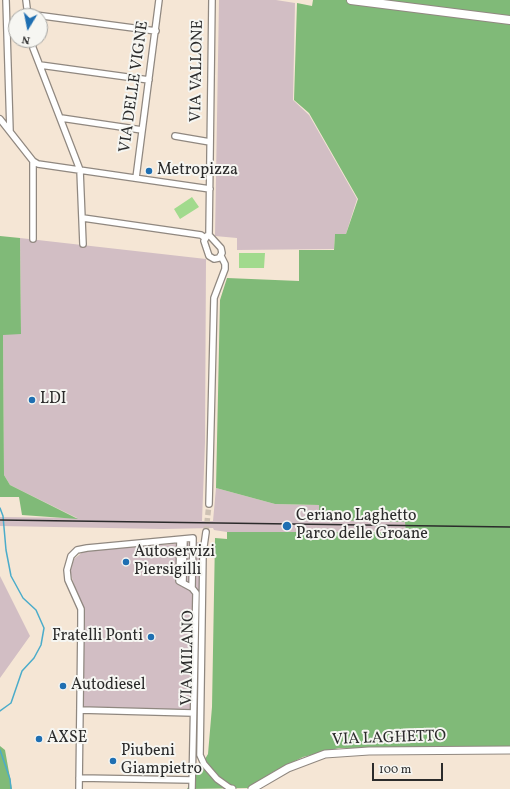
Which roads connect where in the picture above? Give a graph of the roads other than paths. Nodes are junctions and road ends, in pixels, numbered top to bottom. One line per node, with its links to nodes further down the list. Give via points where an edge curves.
1 (6, 0): 14 (street)
2 (159, 0): 7 (street, VIA DELLE VIGNE)
3 (212, 0): 16 (street, VIA VALLONE)
4 (351, 0): 6 (main road)
5 (48, 18): 7 (street)
6 (510, 20)
7 (156, 31): 10 (street, VIA DELLE VIGNE)
8 (35, 48): 9 (street)
9 (40, 65): 10 (street); 11 (street)
10 (149, 80): 13 (street, VIA DELLE VIGNE)
11 (61, 118): 13 (street); 18 (street)
12 (0, 119): 14 (street)
13 (142, 130): 19 (street, VIA DELLE VIGNE)
14 (10, 132): 17 (street)
15 (175, 136): 16 (street, VIA VALLONE)
16 (210, 142): 20 (street, VIA VALLONE)
17 (33, 161): 18 (street, via 38,164); 23 (street)
18 (80, 170): 19 (street); 21 (street)
19 (136, 178): 20 (street)
20 (210, 189): 22 (street)
21 (83, 218): 22 (street); 24 (street)
22 (207, 237): 25 (street, via 221,248); 25 (street, via 204,241 209,256 216,259)
23 (33, 238)
24 (83, 244)
25 (221, 256): 26 (street, via 225,269 214,298)
26 (209, 504)
27 (206, 532): 34 (street, VIA MILANO, via 203,553 200,756)
28 (182, 540): 29 (street, via 183,583); 29 (street, via 193,538); 30 (street, via 87,548 77,550 71,556 67,570 68,580 81,609)
29 (192, 588): 31 (street, via 196,593)
30 (80, 710): 31 (street); 33 (street)
31 (193, 713): 35 (street)
32 (510, 750): 40 (street, VIA LAGHETTO, via 369,751 325,754 288,768)
33 (79, 778): 35 (street); 36 (street)
34 (217, 779): 38 (street, VIA MILANO); 39 (street, VIA MILANO)
35 (192, 780): 37 (street)
36 (79, 789)
37 (192, 789)
38 (221, 789)
39 (231, 789)
40 (253, 789)

